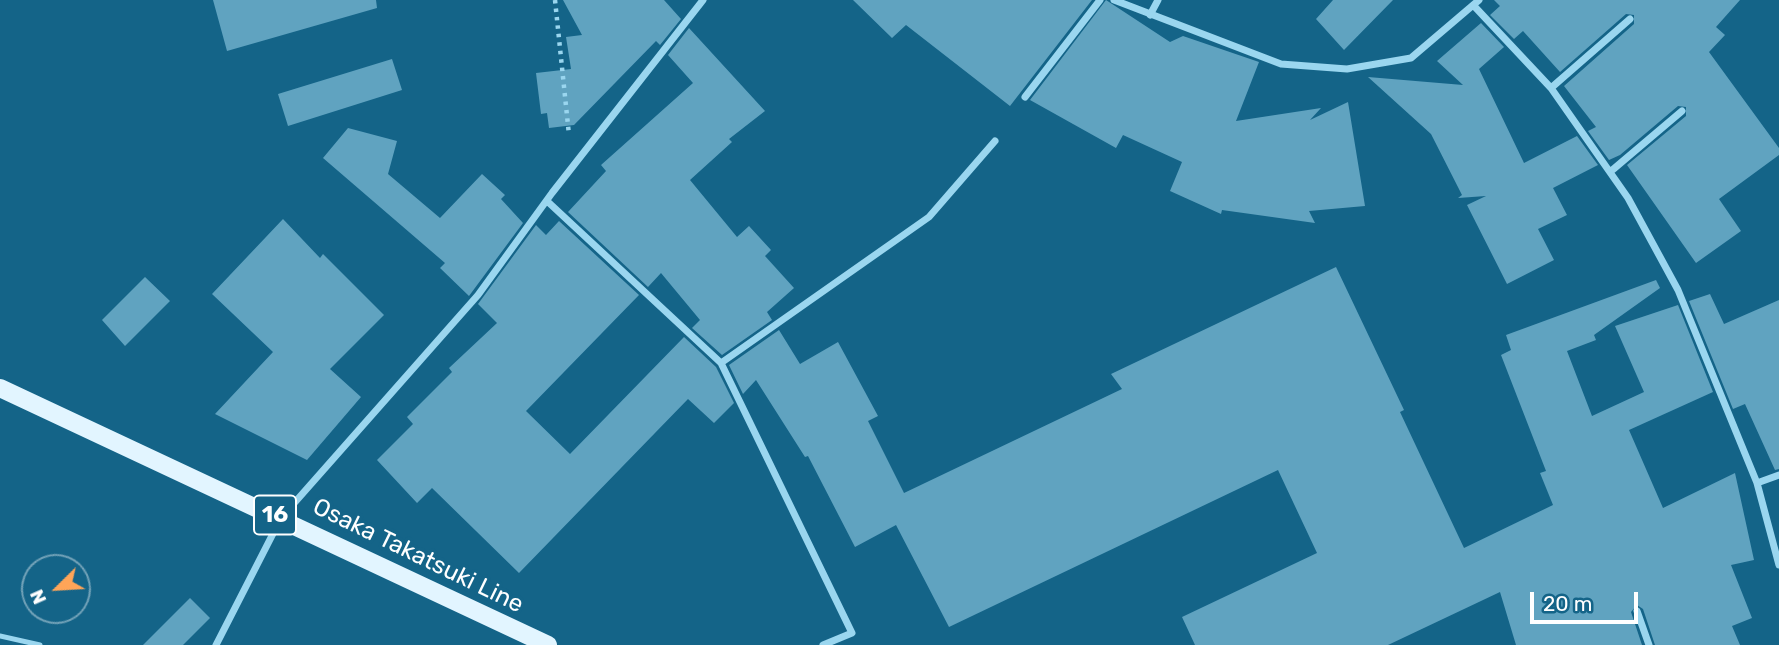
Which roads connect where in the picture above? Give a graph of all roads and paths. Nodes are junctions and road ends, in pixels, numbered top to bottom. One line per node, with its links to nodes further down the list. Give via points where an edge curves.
1 (555, 0): 13 (path)
2 (703, 0): 13 (street)
3 (1100, 0): 10 (street)
4 (1114, 0): 7 (street)
5 (1158, 0): 7 (street)
6 (1477, 3): 7 (street, via 1411,58 1346,69 1281,64); 9 (street)
7 (1150, 15)
8 (1630, 19): 9 (street)
9 (1551, 88): 14 (street)
10 (1025, 97)
11 (1682, 111): 14 (street)
12 (995, 141): 16 (street, via 929,216)
13 (573, 170): 15 (street)
14 (1610, 172): 19 (street, via 1678,290)
15 (547, 201): 16 (street); 20 (street, via 478,295)
16 (721, 363): 27 (street, via 852,633)
17 (0, 388): 20 (main road, Osaka Takatsuki Line / 16)
18 (1779, 475): 19 (street)
19 (1757, 483): 21 (street)
20 (281, 517): 25 (street); 26 (main road, Osaka Takatsuki Line / 16)
21 (1779, 565)
22 (1637, 611): 28 (street)
23 (0, 636): 24 (lane)
24 (40, 645)
25 (216, 645)
26 (548, 645)
27 (823, 645)
28 (1650, 645)

